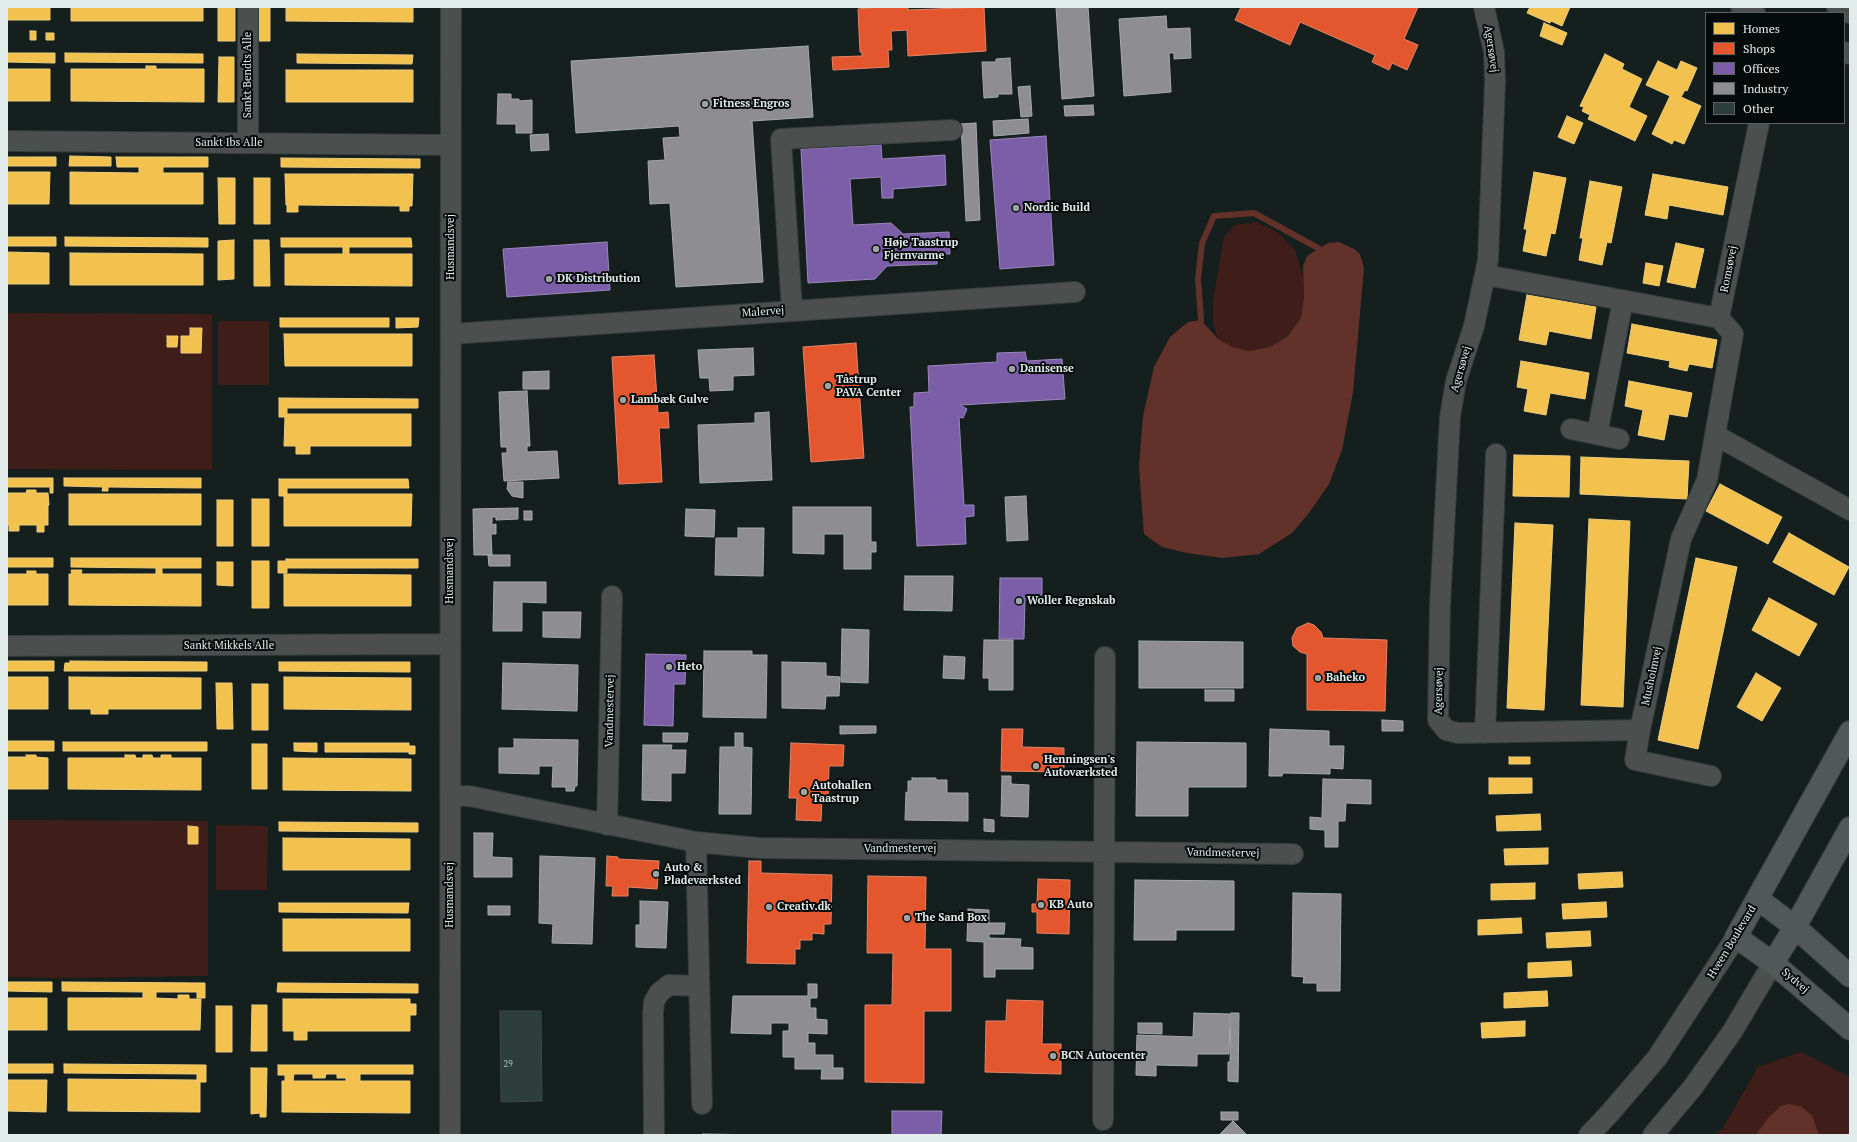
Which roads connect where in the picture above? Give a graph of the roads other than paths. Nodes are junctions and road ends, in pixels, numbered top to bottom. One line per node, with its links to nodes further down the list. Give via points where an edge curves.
1 (248, 7): 11 (street, Sankt Bendts Alle)
2 (451, 7): 12 (street, Husmandsvej)
3 (1484, 7): 13 (street, Agersøvej, via 1494,52 1495,82)
4 (1741, 7): 6 (street)
5 (1837, 7): 7 (street)
6 (1753, 12)
7 (1850, 13)
8 (1759, 124): 17 (street, Romsøvej)
9 (952, 130): 16 (street, via 781,139)
10 (7, 141): 11 (street, Sankt Ibs Alle)
11 (248, 143): 12 (street, Sankt Ibs Alle)
12 (451, 145): 18 (street, Husmandsvej)
13 (1486, 275): 15 (street); 31 (street, Agersøvej, via 1474,326 1456,381 1450,417 1440,605 1438,720 1446,730 1458,733)
14 (1075, 292): 16 (street, Malervej)
15 (1623, 300): 17 (street); 20 (street)
16 (792, 310): 18 (street, Malervej)
17 (1719, 318): 21 (street, Musholmvej, via 1733,334)
18 (451, 334): 26 (street, Husmandsvej)
19 (1571, 429): 20 (street)
20 (1597, 434): 22 (street)
21 (1715, 435): 24 (street); 29 (street, Musholmvej, via 1707,480 1681,539)
22 (1619, 439)
23 (1496, 454): 31 (street)
24 (1850, 510)
25 (612, 596): 34 (street, Vandmestervej)
26 (450, 644): 27 (street, Sankt Mikkels Alle); 33 (street, Husmandsvej)
27 (7, 646)
28 (1105, 658): 37 (street)
29 (1640, 730): 31 (street); 32 (street, Musholmvej, via 1635,760)
30 (1850, 732): 39 (main road, Hveen Boulevard)
31 (1485, 733)
32 (1711, 776)
33 (450, 796): 34 (street, Vandmestervej, via 469,796); 48 (street, Husmandsvej)
34 (607, 825): 36 (street, Vandmestervej)
35 (1850, 828): 40 (main road)
36 (696, 842): 37 (street, Vandmestervej, via 759,848); 44 (street)
37 (1105, 851): 38 (street, Vandmestervej); 47 (street)
38 (1293, 854)
39 (1758, 899): 40 (main road); 41 (main road, Hveen Boulevard)
40 (1795, 927): 42 (main road); 43 (main road)
41 (1736, 937): 42 (main road, Sydvej); 50 (street, Hveen Boulevard, via 1657,1058)
42 (1773, 963): 45 (main road, Sydvej); 51 (street, via 1732,1032 1693,1088)
43 (1850, 976)
44 (699, 986): 46 (street); 49 (street, via 669,985 659,993 654,1002)
45 (1850, 1029)
46 (702, 1104)
47 (1103, 1120)
48 (450, 1135)
49 (654, 1135)
50 (1589, 1135)
51 (1653, 1135)

